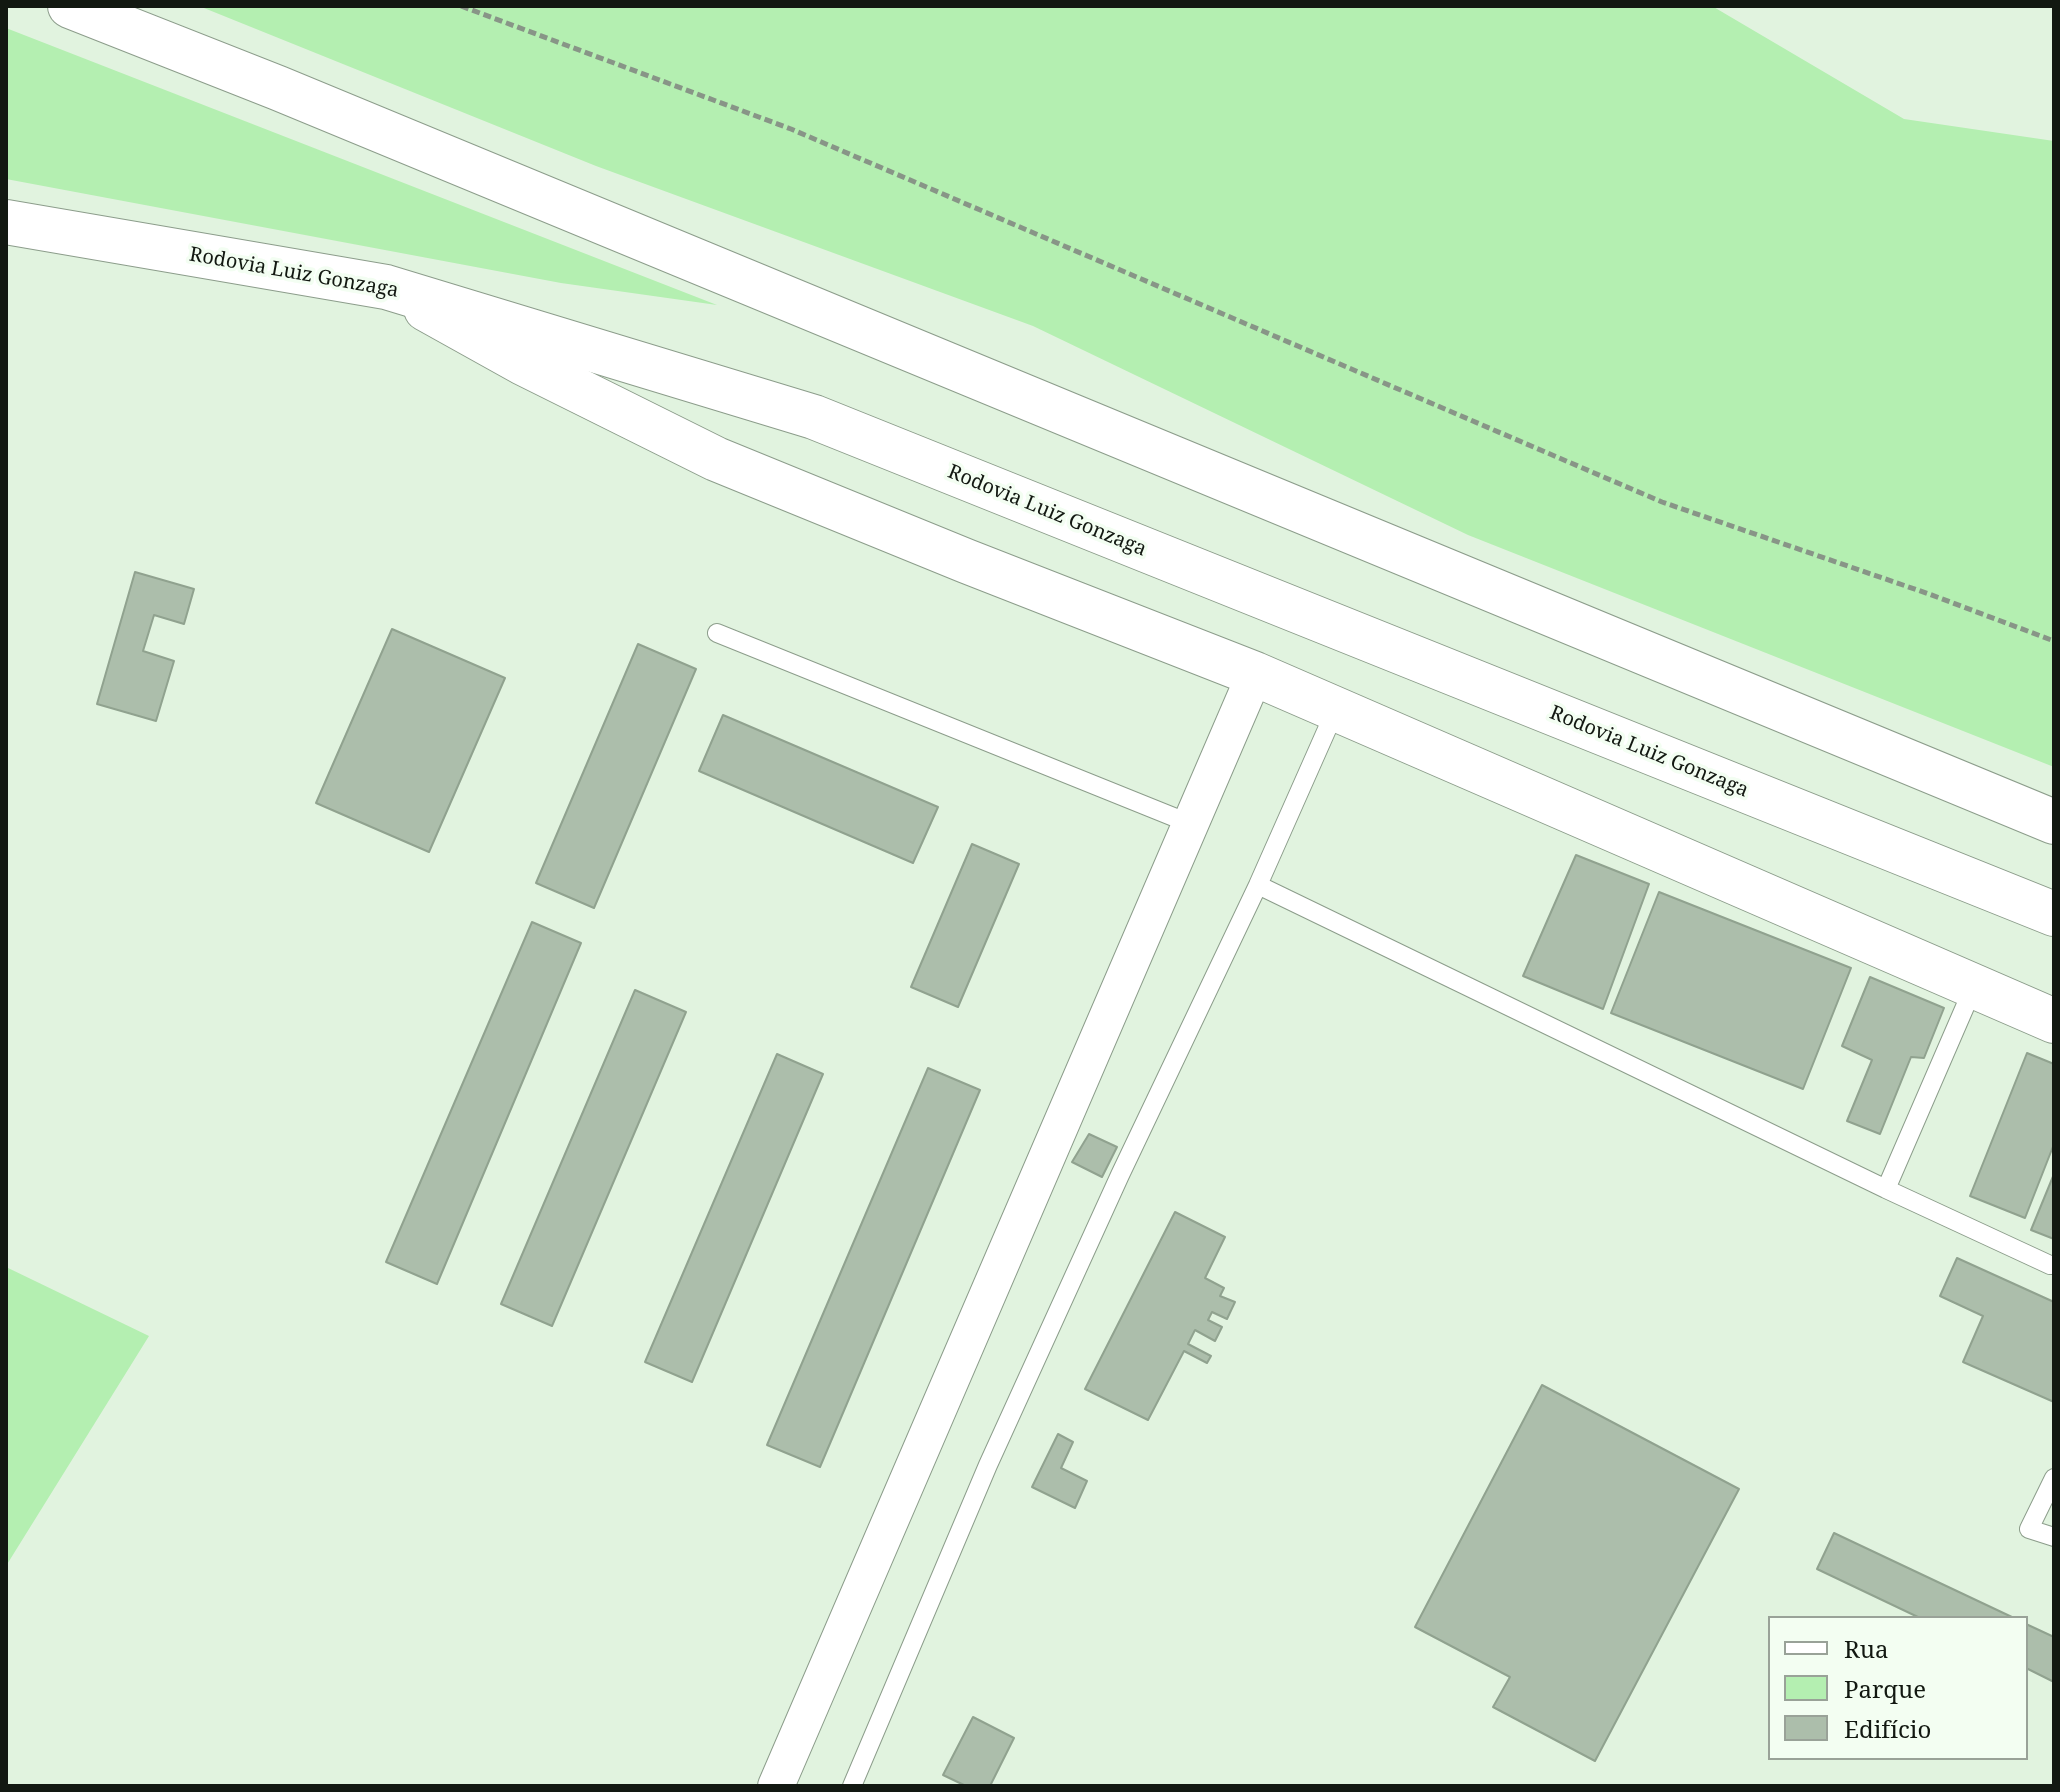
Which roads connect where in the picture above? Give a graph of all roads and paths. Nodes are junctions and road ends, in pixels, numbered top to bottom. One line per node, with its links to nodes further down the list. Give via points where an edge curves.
1 (70, 6): 9 (main road)
2 (461, 6): 6 (path, via 791,129 1662,502)
3 (6, 222): 4 (main road, Rodovia Luiz Gonzaga)
4 (386, 287): 7 (main road, via 523,363 716,459); 12 (main road, Rodovia Luiz Gonzaga, via 814,417)
5 (717, 633): 10 (lane)
6 (2054, 641)
7 (1255, 674): 8 (main road); 10 (street)
8 (1336, 709): 11 (lane); 13 (main road)
9 (2054, 822)
10 (1191, 824): 19 (street)
11 (1258, 885): 15 (lane); 20 (lane, via 988,1465)
12 (2054, 914)
13 (1974, 986): 14 (main road); 15 (lane)
14 (2054, 1021)
15 (1886, 1189): 16 (lane)
16 (2050, 1265)
17 (2054, 1478): 18 (lane, via 2029,1529)
18 (2054, 1537)
19 (776, 1786)
20 (852, 1786)

